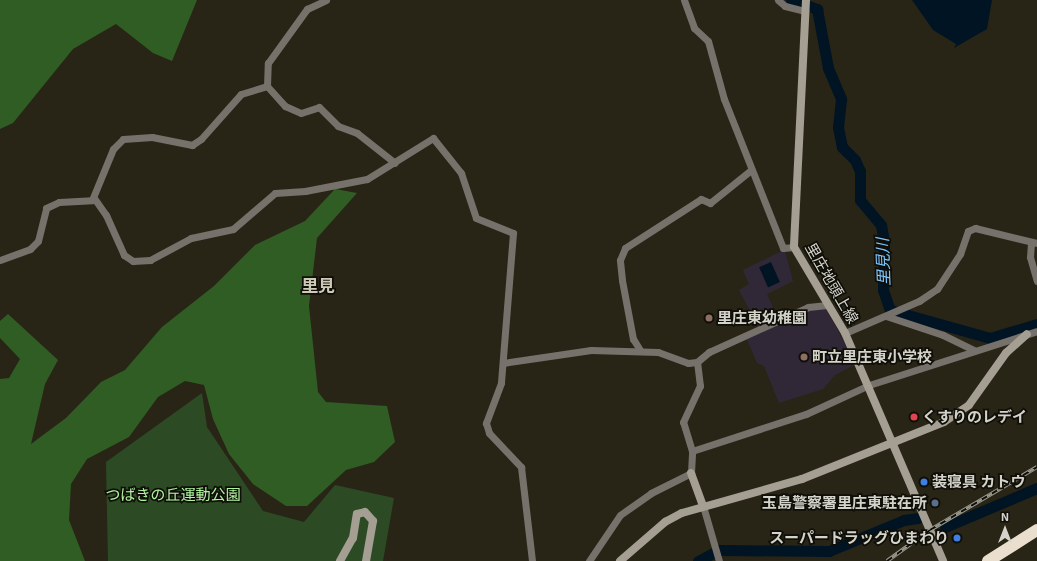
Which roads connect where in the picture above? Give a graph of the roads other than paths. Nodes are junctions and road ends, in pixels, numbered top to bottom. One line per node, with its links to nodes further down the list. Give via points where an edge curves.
1 (326, 0): 5 (street, via 307,9 268,63)
2 (684, 0): 7 (street, via 694,28 708,41 724,99)
3 (778, 0): 4 (street, via 785,6)
4 (806, 5): 10 (street, 里庄地頭上線)
5 (267, 86): 6 (street, via 285,106 301,113 320,107 338,126 357,133); 8 (street, via 241,94 192,145 152,137 123,139 113,149)
6 (395, 163): 8 (street, via 353,183 275,192 233,229 191,238 150,260 133,261 124,255 106,215); 21 (street, via 433,138 461,173 476,218 513,233)
7 (751, 170): 10 (street, via 783,248); 18 (street, via 710,203 700,199 625,248 620,260 622,280 633,339)
8 (94, 198): 11 (street, via 58,202 46,208 38,241 30,248)
9 (1034, 243): 12 (street, via 1030,257); 14 (street, via 975,228 968,231 960,254 937,288)
10 (794, 247): 13 (street, 里庄地頭上線)
11 (0, 260)
12 (1037, 281)
13 (827, 305): 16 (street, 里庄地頭上線); 20 (street, via 808,307 708,352)
14 (887, 315): 16 (street); 19 (street, via 943,335)
15 (1037, 331): 17 (street)
16 (845, 333): 22 (street, 里庄地頭上線)
17 (1026, 334): 19 (street); 23 (street, via 1006,352 969,405 944,422)
18 (640, 350): 20 (street); 21 (street, via 591,350)
19 (974, 350): 22 (street)
20 (697, 362): 24 (street, via 700,386 684,422)
21 (503, 363): 30 (street, via 499,394 486,423 489,433 521,467)
22 (869, 385): 23 (street, 里庄地頭上線); 24 (street, via 806,414)
23 (893, 444): 26 (street, via 802,479); 34 (street, 里庄地頭上線)
24 (692, 451): 25 (street)
25 (691, 473): 26 (street); 31 (street, via 651,493 620,515)
26 (703, 506): 32 (street, via 665,522); 33 (street)
27 (1037, 530): 35 (highway)
28 (340, 561): 29 (street, via 353,538 357,514 365,512 373,520)
29 (366, 561)
30 (532, 561)
31 (589, 561)
32 (620, 561)
33 (719, 561)
34 (943, 561)
35 (988, 561)

